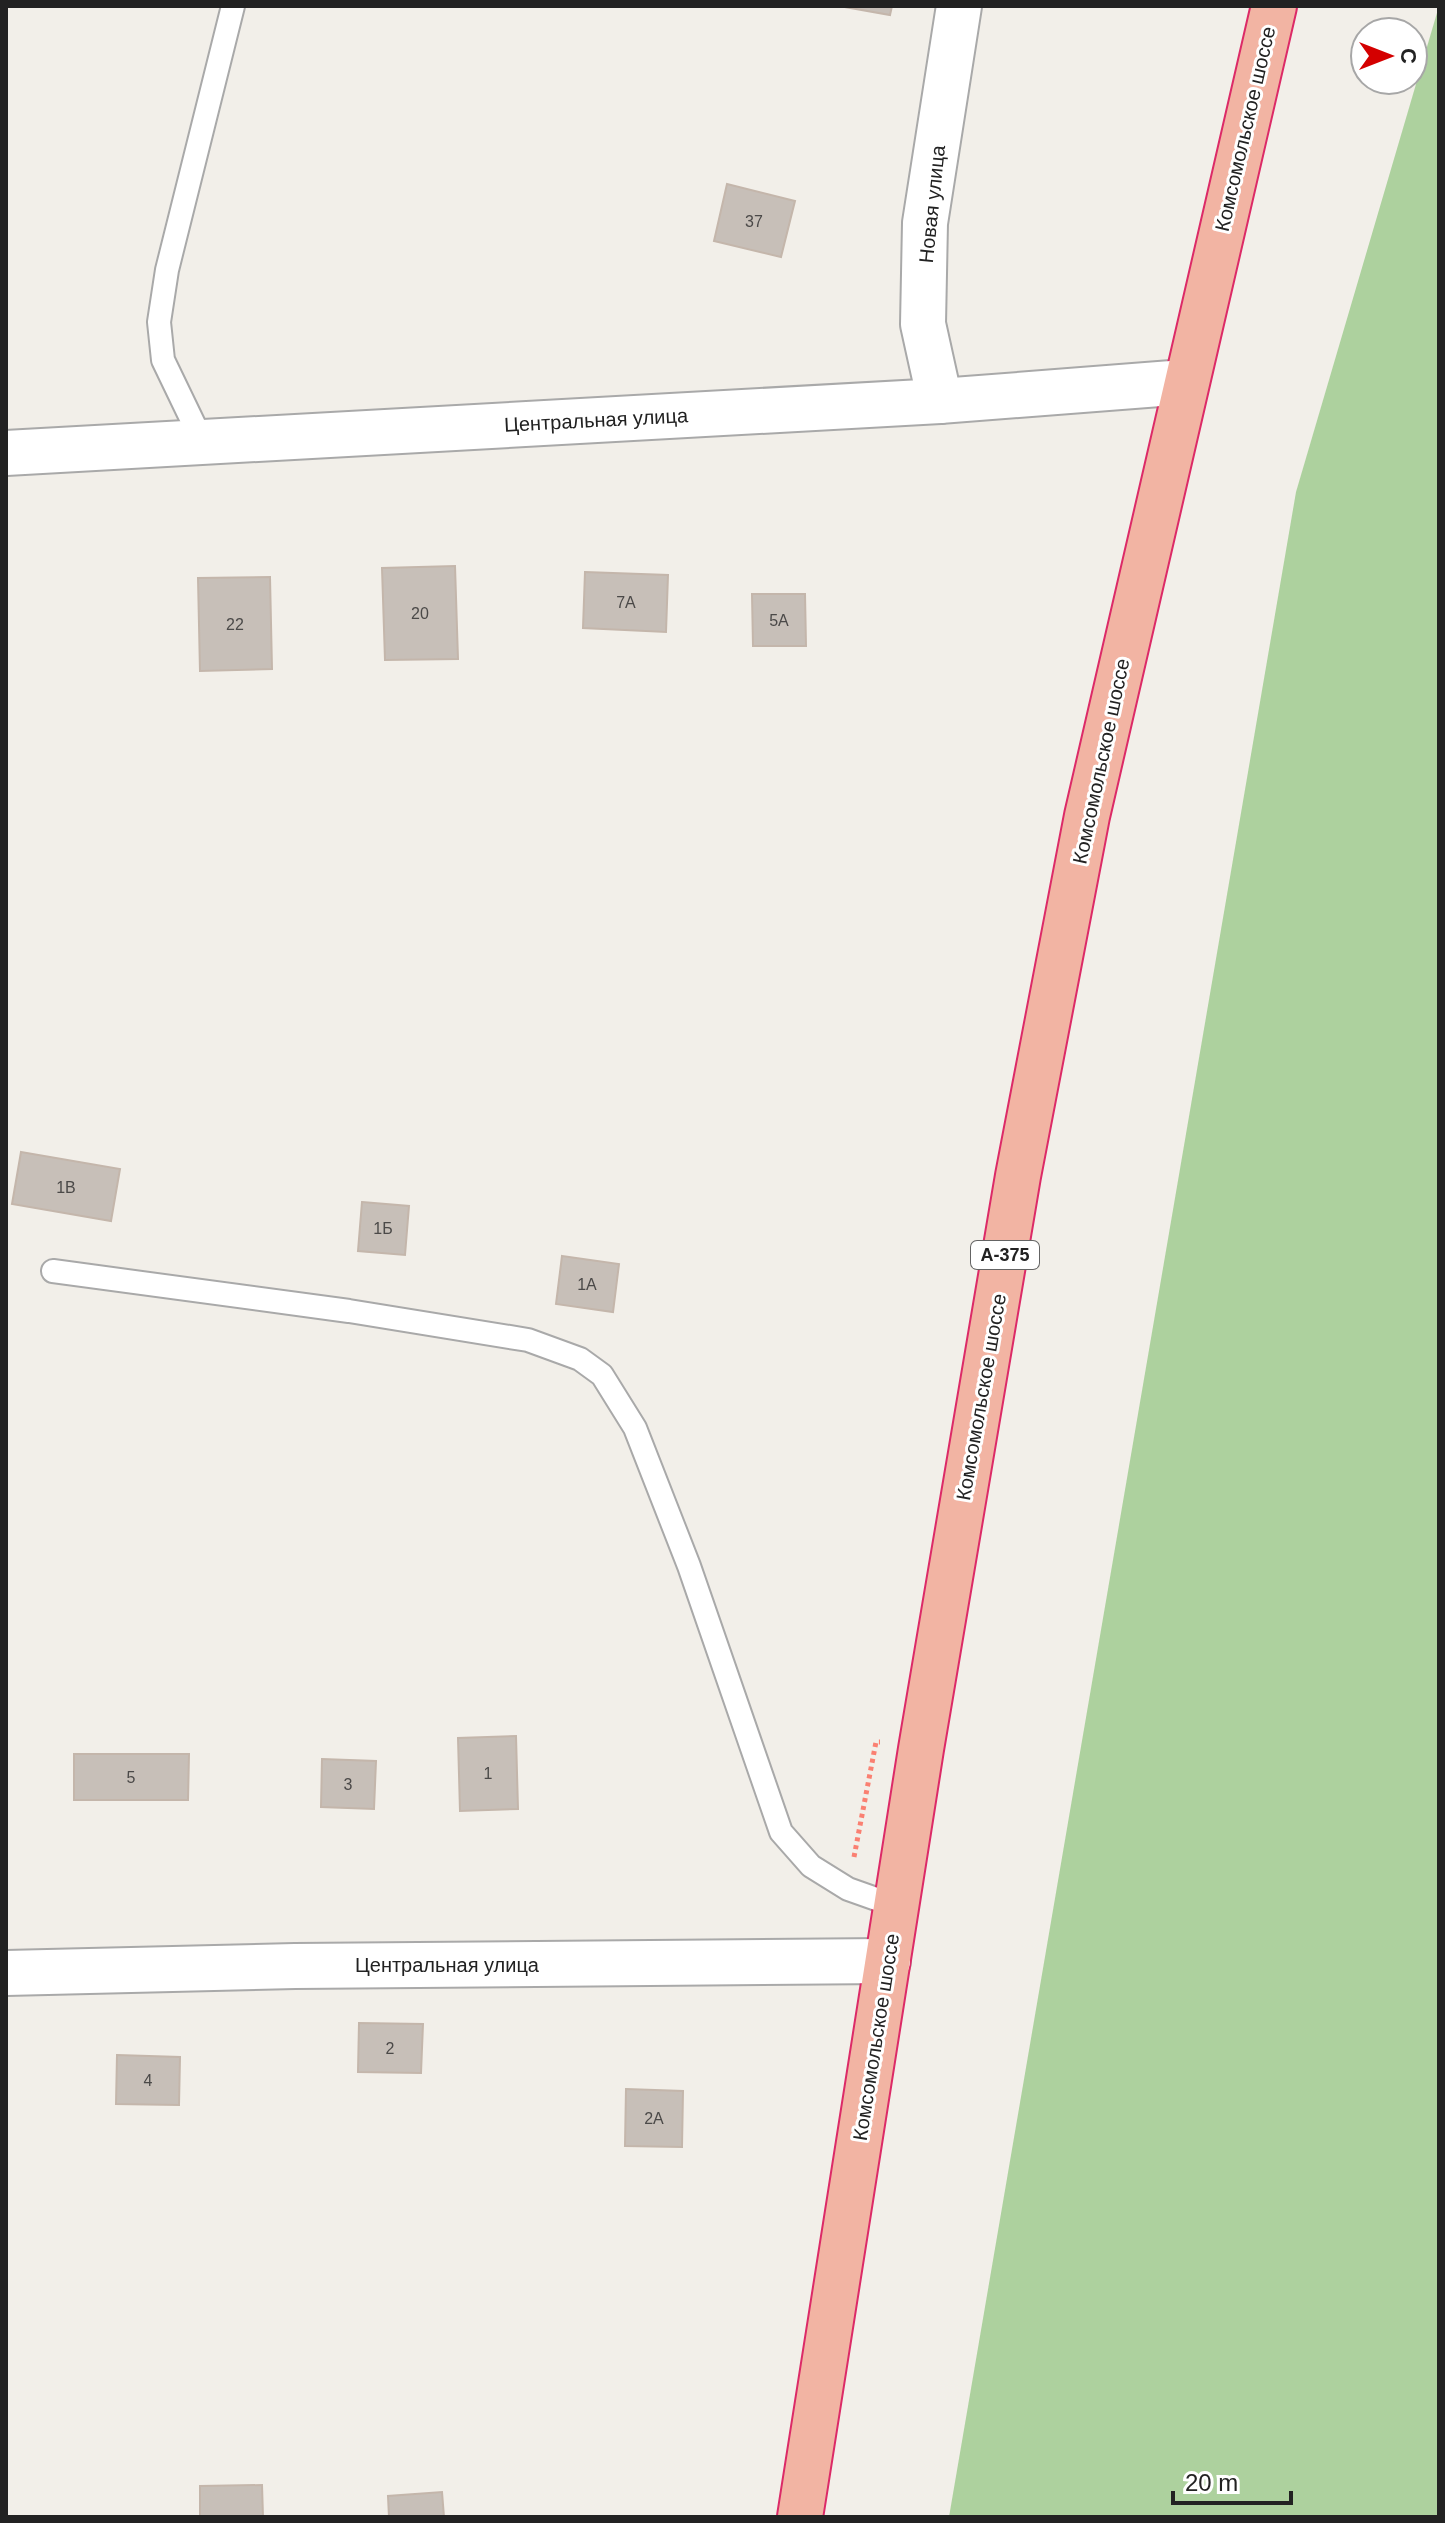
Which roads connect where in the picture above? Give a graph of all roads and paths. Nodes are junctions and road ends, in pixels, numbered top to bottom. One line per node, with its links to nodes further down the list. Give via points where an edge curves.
1 (233, 6): 6 (lane, via 167,270 159,322 163,360)
2 (959, 6): 5 (street, Новая улица, via 925,223 923,324)
3 (1274, 6): 4 (highway, Комсомольское шоссе / А-375)
4 (1185, 382): 5 (street, Центральная улица); 9 (highway, Комсомольское шоссе / А-375, via 1087,816 1018,1176)
5 (940, 401): 6 (street, Центральная улица)
6 (202, 441): 7 (street, Центральная улица)
7 (6, 453)
8 (53, 1271): 9 (lane, via 528,1340 580,1359 602,1375 635,1428 781,1832 811,1866 848,1889)
9 (896, 1906): 10 (highway, Комсомольское шоссе / А-375)
10 (888, 1961): 11 (street, Центральная улица); 12 (highway, Комсомольское шоссе / А-375)
11 (6, 1973)
12 (800, 2517)

